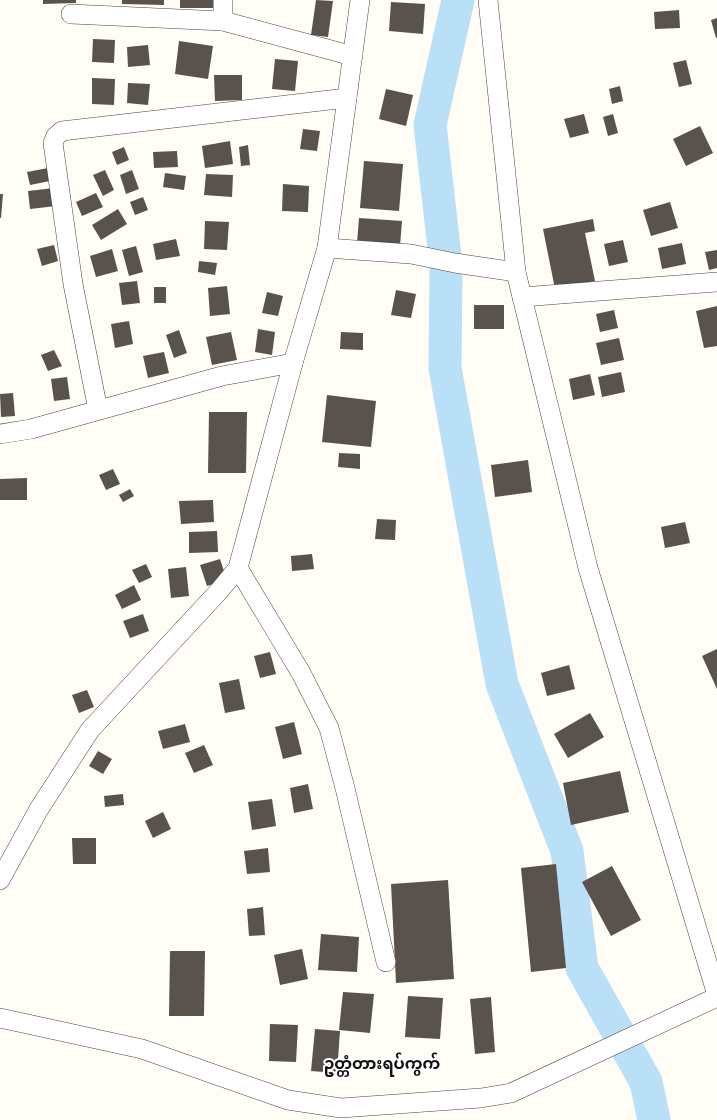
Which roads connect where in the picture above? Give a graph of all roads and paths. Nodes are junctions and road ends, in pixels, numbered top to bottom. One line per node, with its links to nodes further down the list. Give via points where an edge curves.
1 (223, 0): 5 (street)
2 (360, 0): 6 (street)
3 (488, 0): 9 (street)
4 (71, 14): 5 (street)
5 (222, 21): 6 (street)
6 (353, 56): 7 (street)
7 (347, 98): 8 (street); 13 (street, via 62,131 56,136 53,143 73,284)
8 (327, 248): 9 (street, via 411,254); 12 (street)
9 (516, 272): 11 (street)
10 (717, 282): 11 (street)
11 (522, 297): 18 (street, via 588,568)
12 (294, 363): 13 (street, via 222,376); 15 (street)
13 (98, 410): 14 (street, via 31,429)
14 (0, 434)
15 (238, 568): 16 (street, via 90,730 39,809); 17 (street, via 301,673 329,728)
16 (0, 880)
17 (386, 962)
18 (717, 996): 19 (street, via 512,1092 481,1098 341,1108 288,1100 142,1050)
19 (0, 1018)

